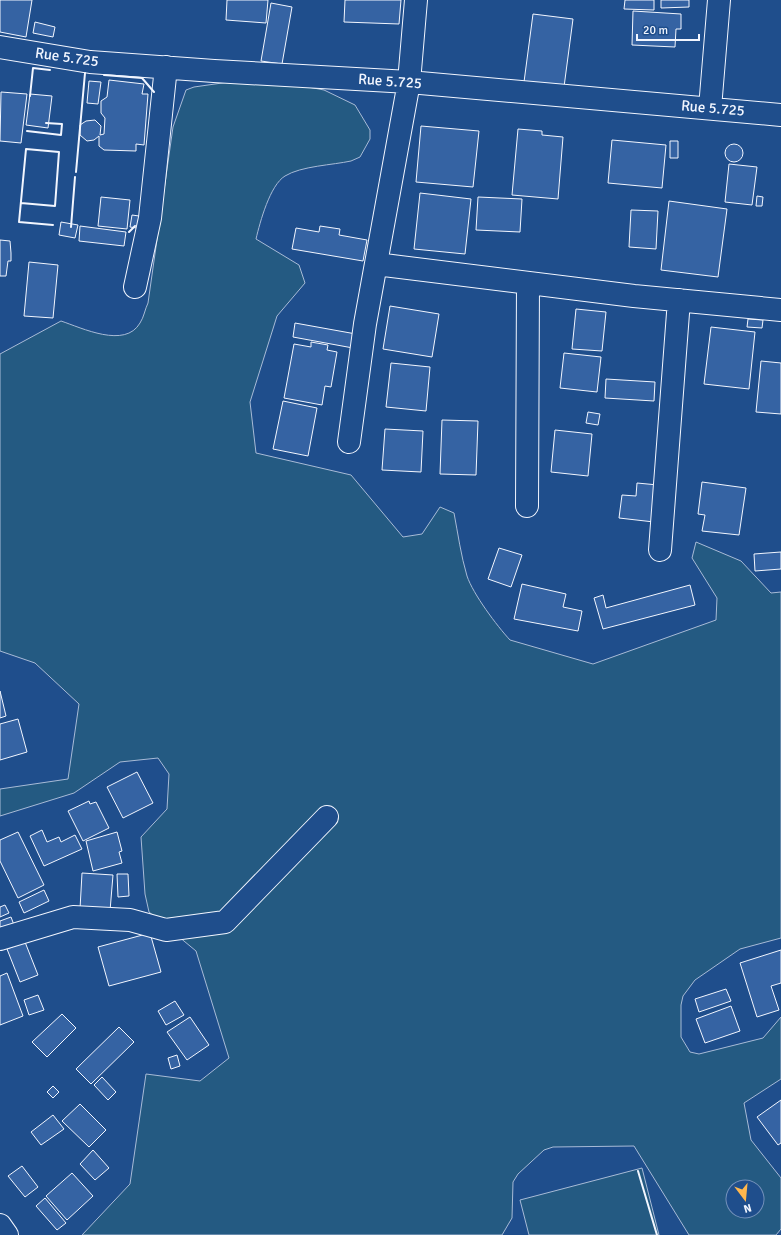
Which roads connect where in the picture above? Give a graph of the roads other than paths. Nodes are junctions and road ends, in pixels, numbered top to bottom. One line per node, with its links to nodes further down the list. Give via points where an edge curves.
1 (416, 0): 5 (street)
2 (719, 0): 6 (street)
3 (0, 47): 4 (street, Rue 5.725, via 90,62)
4 (166, 67): 5 (street, Rue 5.725); 10 (street, via 150,218)
5 (409, 82): 6 (street, Rue 5.725); 8 (street)
6 (710, 108): 7 (street, Rue 5.725)
7 (781, 115)
8 (376, 264): 9 (street); 13 (street)
9 (528, 283): 11 (street); 14 (street)
10 (135, 288)
11 (679, 300): 12 (street); 15 (street)
12 (781, 310)
13 (348, 442)
14 (527, 506)
15 (660, 550)
16 (327, 817): 17 (street, via 225,922 166,930 130,920 73,918)
17 (0, 939)
18 (0, 1225): 19 (street)
19 (7, 1235)

